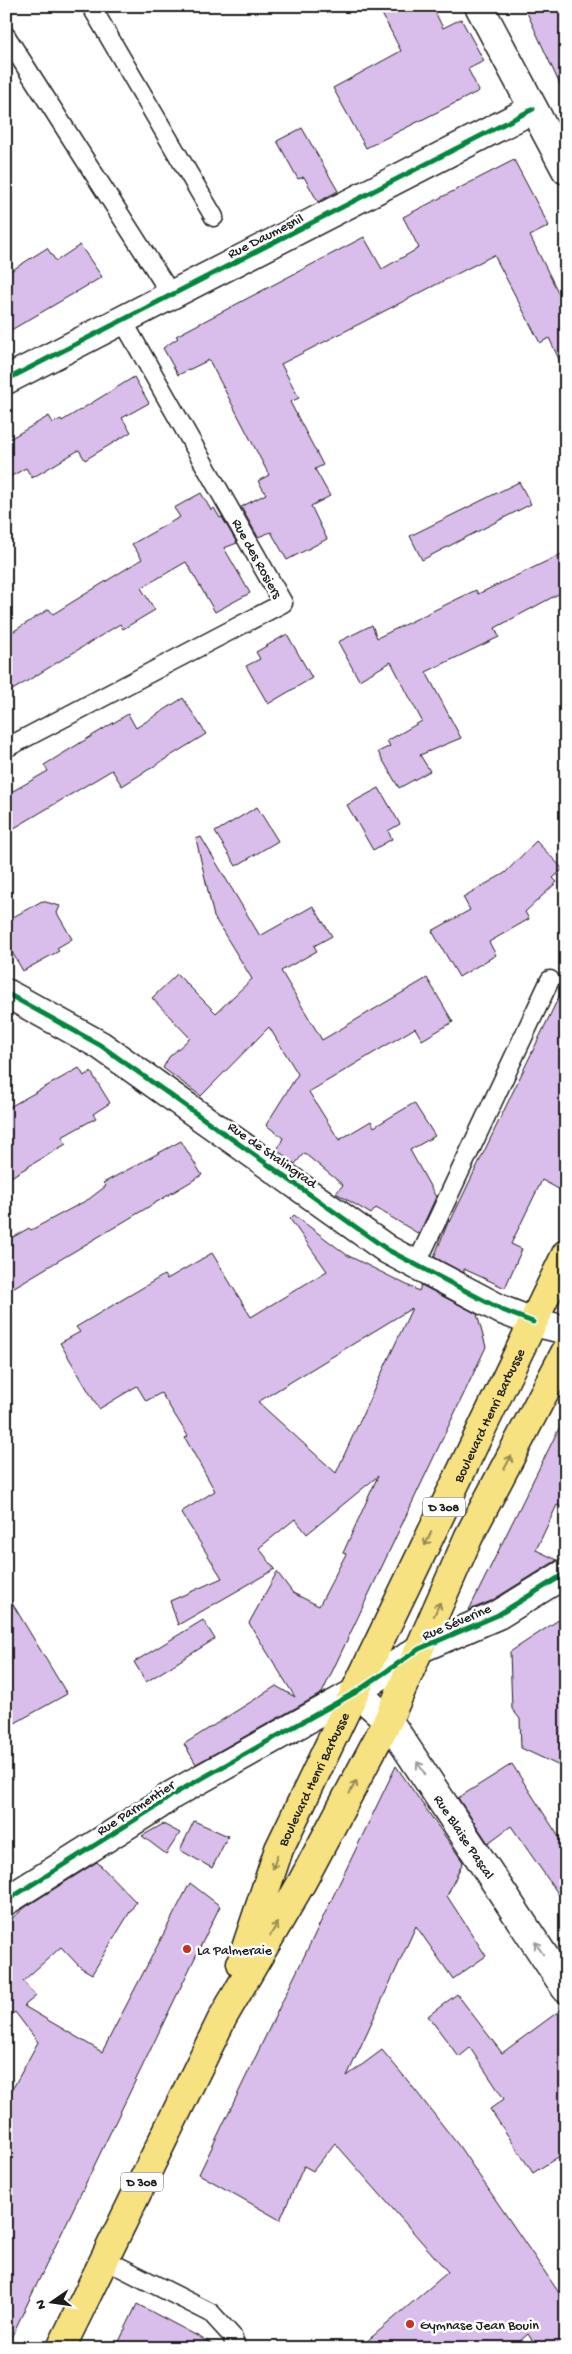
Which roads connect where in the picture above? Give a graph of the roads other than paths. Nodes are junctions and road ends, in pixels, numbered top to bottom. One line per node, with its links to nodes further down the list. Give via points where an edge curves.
1 (91, 6): 6 (lane)
2 (479, 6): 4 (street)
3 (6, 36): 7 (lane)
4 (533, 109): 5 (street); 7 (street, Rue Daumesnil)
5 (566, 170)
6 (214, 217)
7 (172, 296): 8 (street, Rue Daumesnil)
8 (123, 320): 9 (street, Rue Daumesnil); 10 (lane, Rue des Rosiers, via 283,603)
9 (6, 380)
10 (6, 748)
11 (550, 980): 14 (lane)
12 (6, 993): 14 (street, Rue de Stalingrad, via 100,1045 388,1250)
13 (566, 1254): 15 (main road, Boulevard Henri Barbusse / D 308)
14 (416, 1265): 15 (street, Rue de Stalingrad)
15 (532, 1322): 16 (street, Rue de Stalingrad); 20 (main road, Boulevard Henri Barbusse / D 308, one-way to 20)
16 (566, 1330)
17 (566, 1352): 19 (main road, Boulevard Henri Barbusse / D 308, one-way to 17, via 469,1536)
18 (566, 1573): 19 (street, Rue Séverine, via 498,1615)
19 (419, 1649): 20 (street, Rue Séverine); 21 (main road, Boulevard Henri Barbusse / D 308)
20 (356, 1692): 21 (street, Rue Blaise Pascal); 22 (street, Rue Parmentier, via 172,1795); 24 (main road, Boulevard Henri Barbusse / D 308, one-way to 24, via 279,1848)
21 (388, 1720): 23 (street, Rue Blaise Pascal, one-way to 21); 24 (main road, Boulevard Henri Barbusse / D 308, one-way to 21, via 302,1882)
22 (6, 1901)
23 (566, 1989)
24 (223, 2016): 25 (main road, Boulevard Henri Barbusse / D 308)
25 (104, 2259): 26 (main road, Boulevard Henri Barbusse / D 308); 27 (lane, via 211,2313 232,2336)
26 (61, 2348)
27 (236, 2348)

